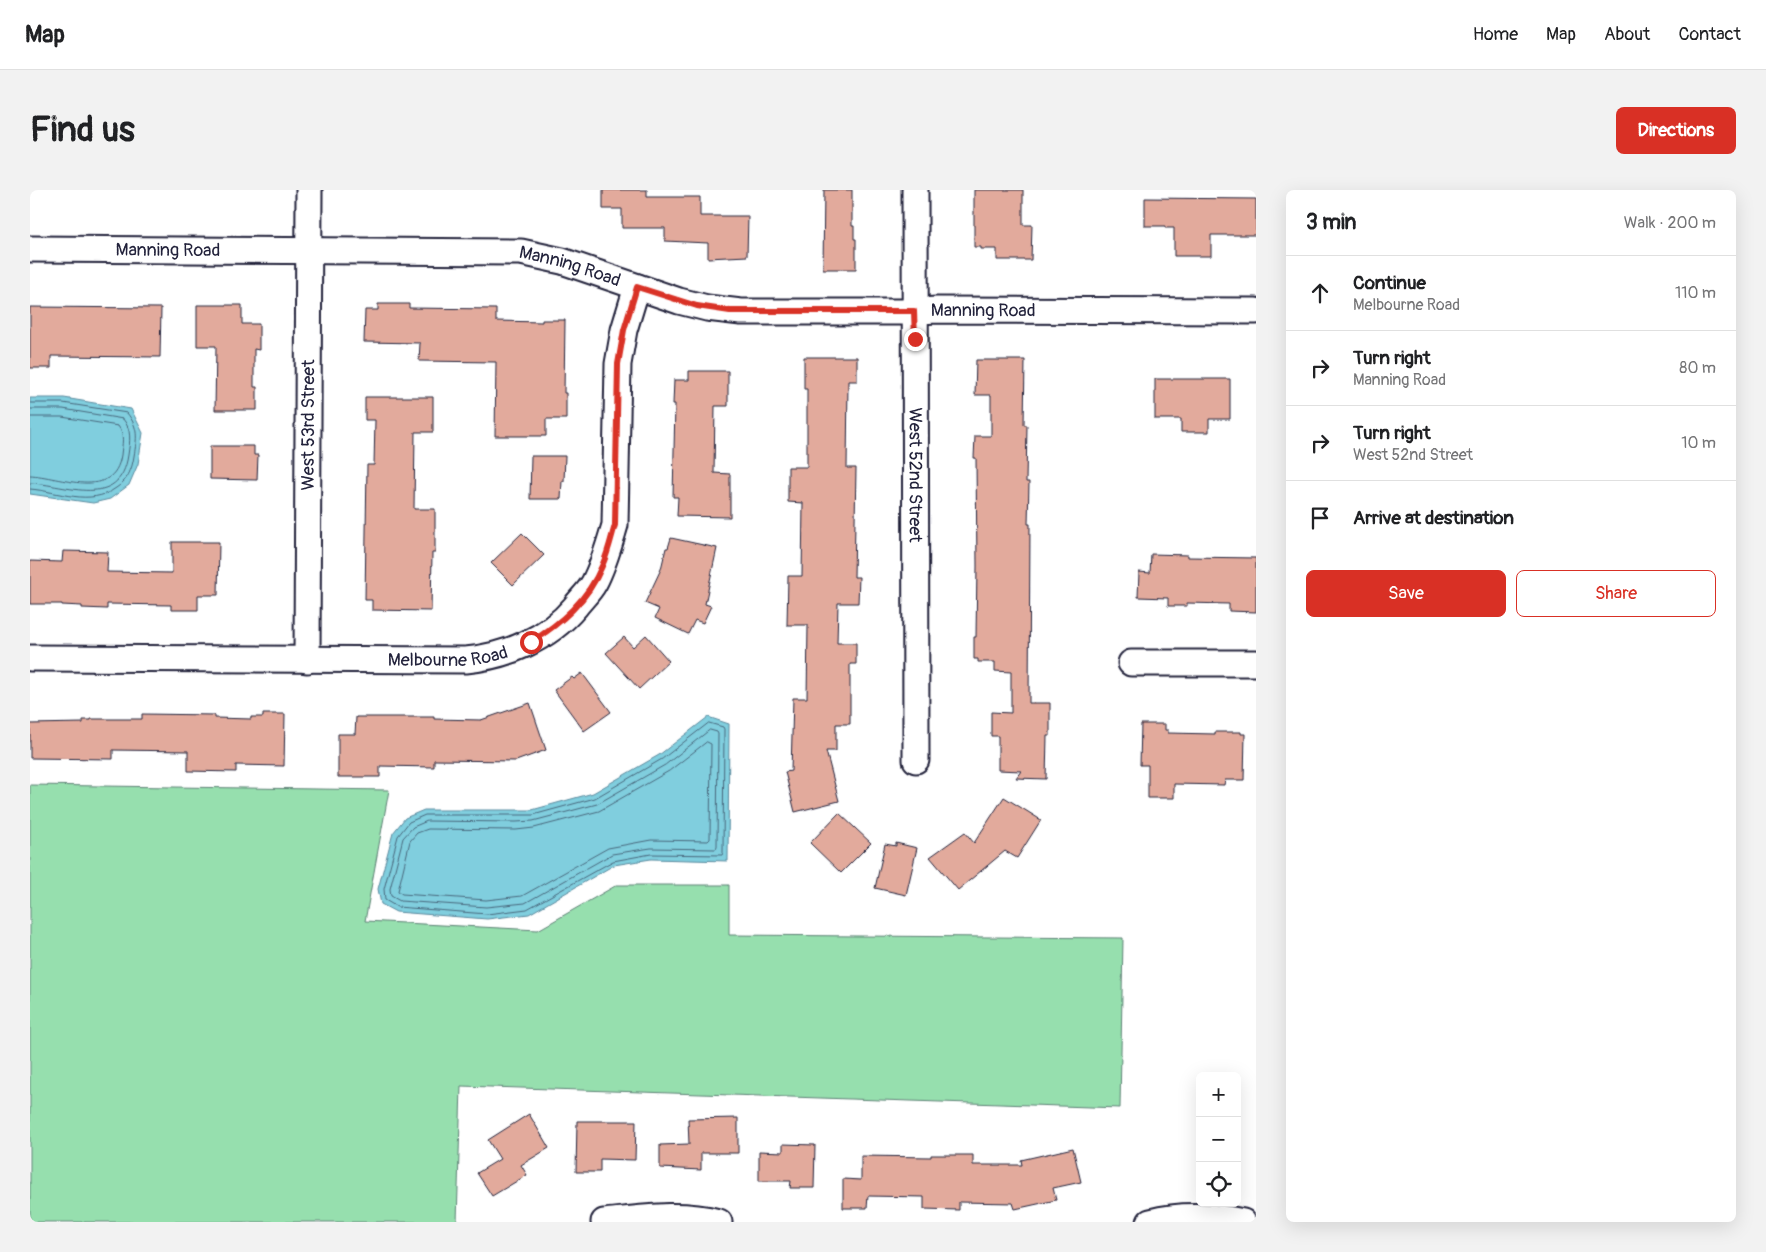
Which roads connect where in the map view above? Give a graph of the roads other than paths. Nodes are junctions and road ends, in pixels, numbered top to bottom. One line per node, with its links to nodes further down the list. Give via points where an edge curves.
1 (309, 190): 4 (street, West 53rd Street)
2 (915, 190): 6 (street, West 52nd Street)
3 (30, 249): 4 (street, Manning Road)
4 (309, 250): 5 (street, Manning Road, via 521,252 562,261); 9 (street, West 53rd Street)
5 (637, 287): 6 (street, Manning Road, via 697,306 730,311); 9 (street, Melbourne Road, via 618,364 615,525 602,568 581,601 550,630 495,656 466,660)
6 (914, 311): 7 (street, Manning Road); 12 (street, West 52nd Street)
7 (1256, 311)
8 (30, 658): 9 (street, Melbourne Road)
9 (308, 660)
10 (1131, 663): 11 (street)
11 (1256, 663)
12 (916, 760)
13 (604, 1222): 14 (street, via 680,1215)
14 (719, 1222)
15 (1150, 1222): 16 (street, via 1202,1215)
16 (1243, 1222)

